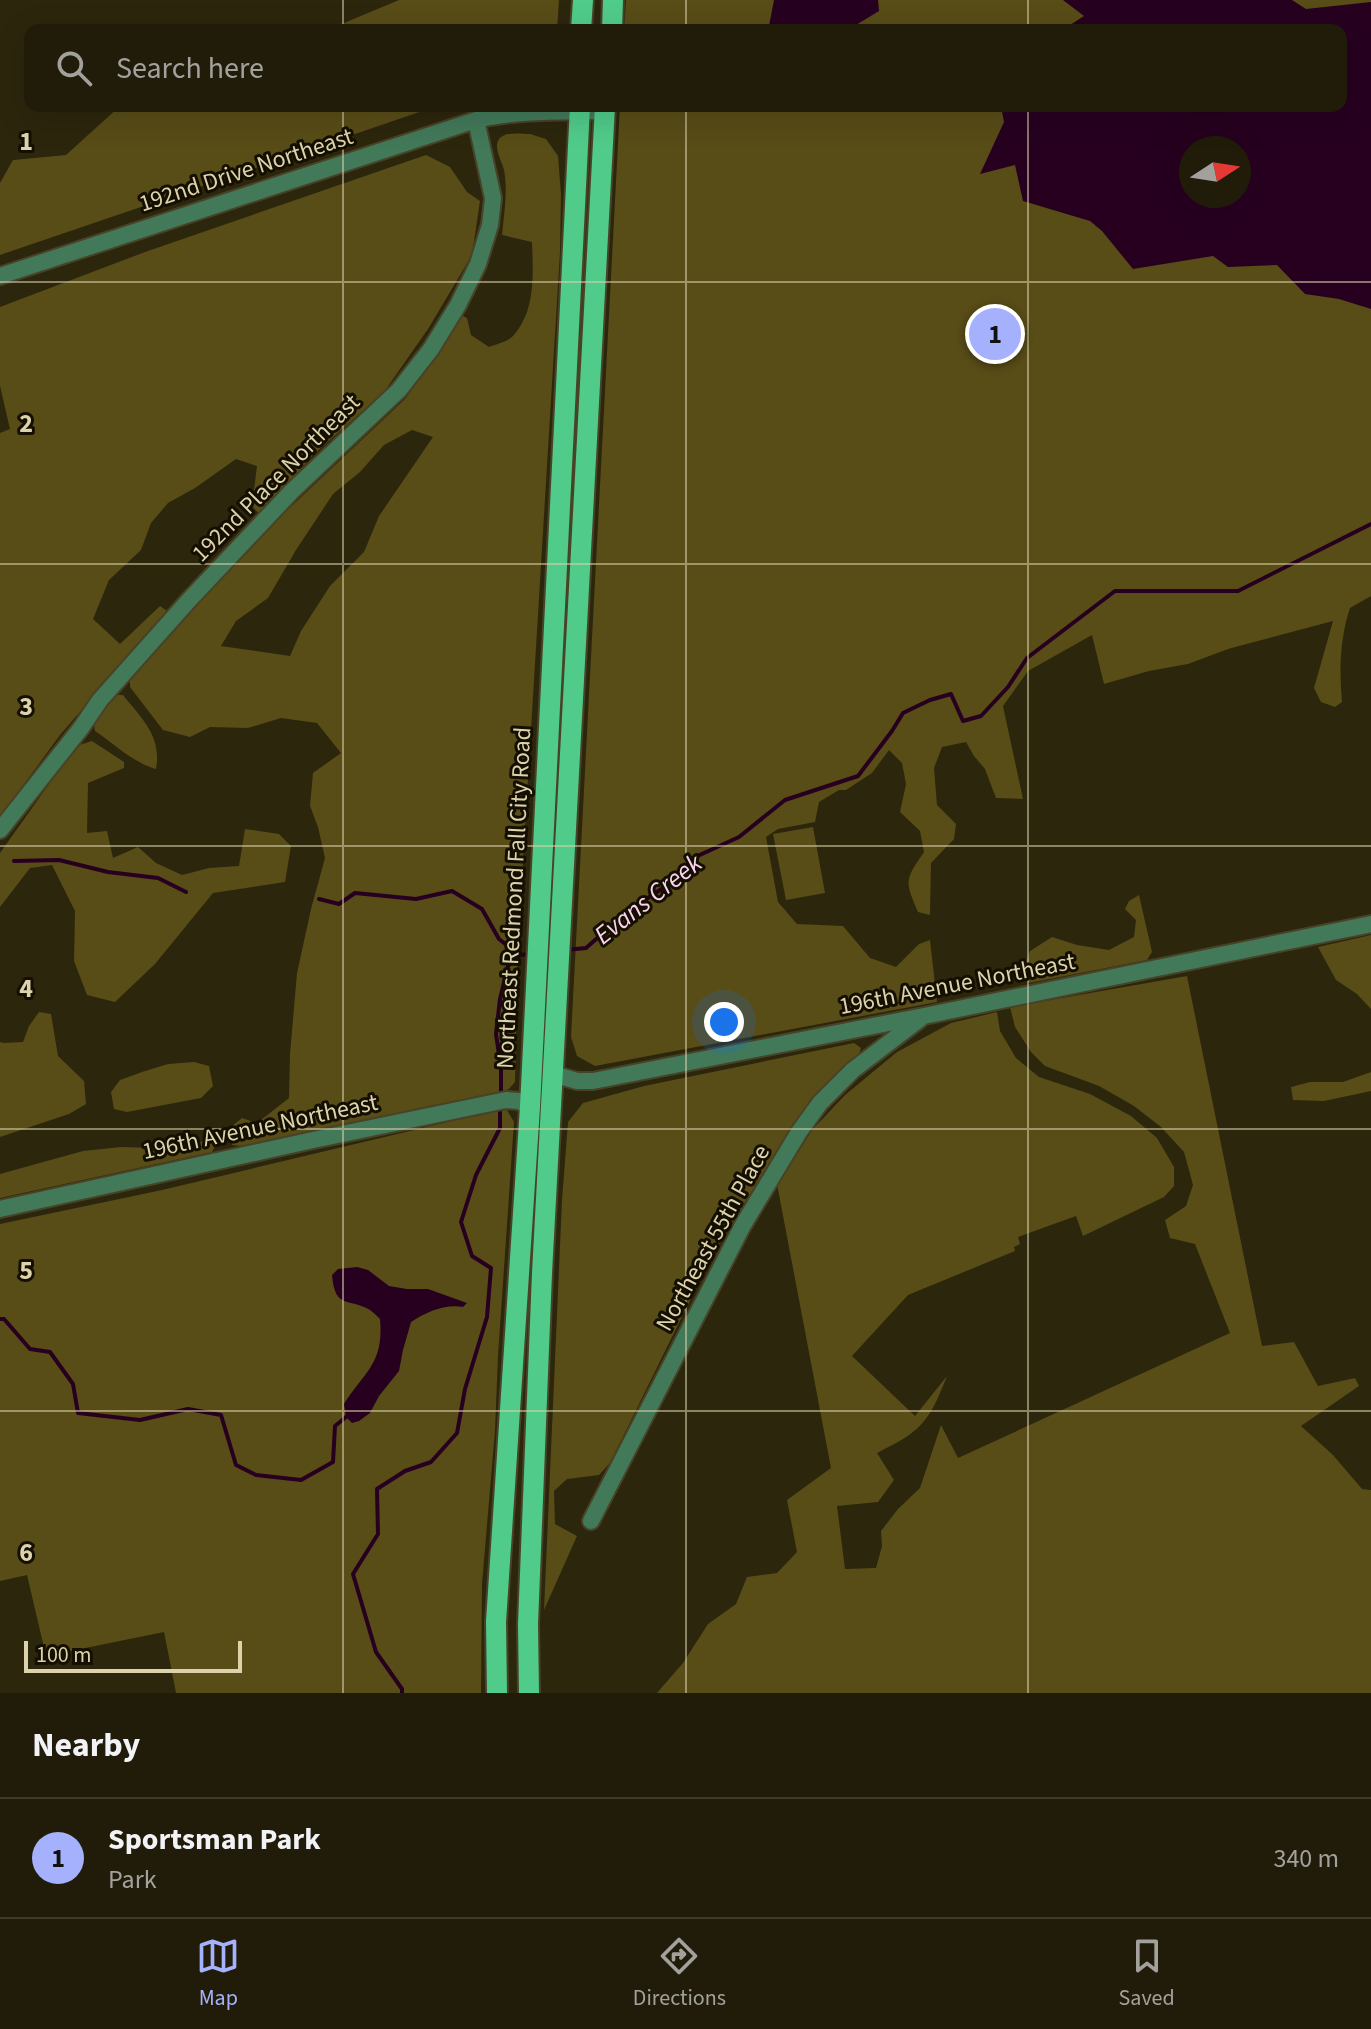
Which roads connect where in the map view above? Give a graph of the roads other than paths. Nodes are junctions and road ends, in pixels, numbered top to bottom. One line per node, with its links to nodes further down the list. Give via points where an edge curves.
1 (583, 0): 3 (main road)
2 (613, 0): 4 (main road)
3 (581, 24)
4 (612, 24)
5 (533, 112): 8 (street, 192nd Drive Northeast)
6 (580, 112): 13 (main road, Northeast Redmond Fall City Road)
7 (604, 112): 14 (main road, Northeast Redmond Fall City Road)
8 (476, 120): 9 (street, 192nd Drive Northeast); 10 (street, 192nd Place Northeast, via 493,198 490,225 478,264 431,349 399,390 292,491 100,700)
9 (0, 276)
10 (0, 830)
11 (1371, 924): 12 (street, 196th Avenue Northeast)
12 (924, 1016): 14 (street, 196th Avenue Northeast, via 593,1081); 18 (street, Northeast 55th Place, via 853,1070 799,1132 743,1225)
13 (533, 1043): 14 (main road); 15 (main road, Northeast Redmond Fall City Road)
14 (553, 1074): 16 (main road, Northeast Redmond Fall City Road)
15 (530, 1107): 16 (main road); 17 (street, 196th Avenue Northeast, via 499,1101); 19 (main road, Northeast Redmond Fall City Road, via 496,1622)
16 (550, 1131): 20 (main road, Northeast Redmond Fall City Road)
17 (0, 1209)
18 (591, 1521)
19 (497, 1693)
20 (529, 1693)

